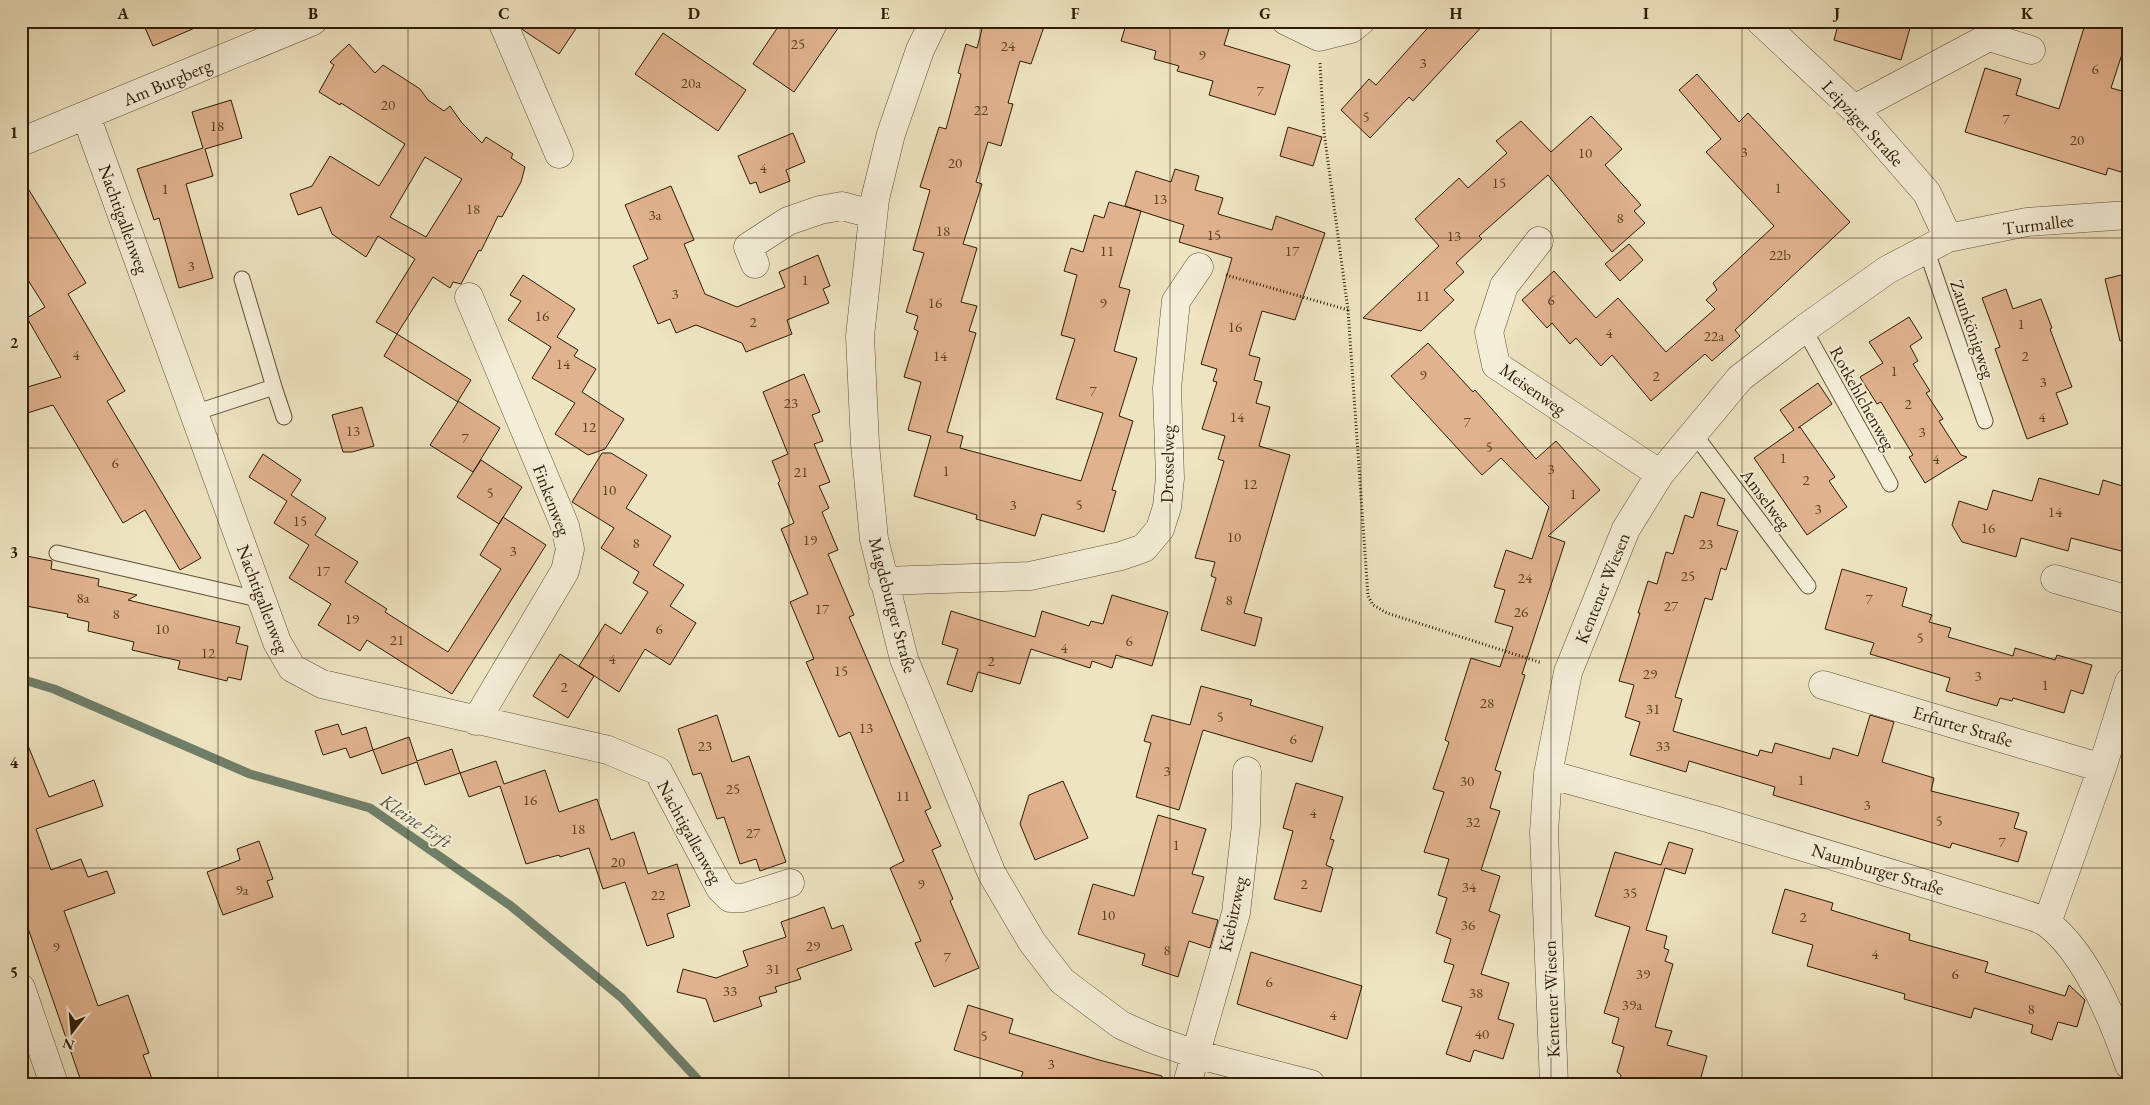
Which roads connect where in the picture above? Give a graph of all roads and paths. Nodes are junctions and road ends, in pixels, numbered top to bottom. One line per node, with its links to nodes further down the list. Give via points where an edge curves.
1 (313, 21): 10 (street, Am Burgberg)
2 (502, 21): 12 (street)
3 (934, 21): 13 (street, Magdeburger Straße, via 920,50 891,134)
4 (1286, 21): 7 (street)
5 (1361, 21): 7 (street, via 1351,29)
6 (1760, 21): 9 (street, Leipziger Straße)
7 (1319, 37): 21 (path, via 1324,132)
8 (2031, 50): 9 (street, via 1989,37)
9 (1854, 109): 16 (street, Leipziger Straße, via 1927,193)
10 (86, 116): 11 (street, Am Burgberg); 24 (street, Nachtigallenweg)
11 (21, 142)
12 (559, 154)
13 (872, 214): 17 (street, via 842,206 788,221 748,247); 32 (street, Magdeburger Straße, via 860,336 869,491)
14 (2129, 215): 16 (street, Turmallee, via 2027,222)
15 (1539, 241): 28 (street, Meisenweg, via 1504,286 1489,332 1496,365)
16 (1937, 244): 22 (street, Kentener Wiesen, via 1887,270); 26 (lane, Zaunkönigweg)
17 (755, 264)
18 (1199, 267): 21 (path); 32 (street, Drosselweg, via 1176,301 1167,388 1170,478 1167,507 1160,529 1144,548 1122,556 1030,576)
19 (242, 279): 23 (lane)
20 (469, 297): 39 (street, Finkenweg, via 566,526 570,549 565,572)
21 (1348, 310): 36 (path, via 1368,596 1372,605 1387,613)
22 (1804, 329): 27 (street, Kentener Wiesen, via 1740,378); 29 (lane, Rotkehlchenweg)
23 (274, 387): 24 (lane); 25 (lane)
24 (194, 413): 34 (street, Nachtigallenweg)
25 (284, 417)
26 (1985, 421)
27 (1695, 435): 28 (street, Kentener Wiesen); 33 (lane, Amselweg)
28 (1660, 474): 36 (street, Kentener Wiesen, via 1626,529)
29 (1890, 484)
30 (57, 553): 34 (lane)
31 (2055, 579): 35 (street)
32 (883, 581): 46 (street, Magdeburger Straße, via 904,659 992,874 1032,942 1062,981 1121,1025)
33 (1808, 586)
34 (262, 600): 39 (street, Nachtigallenweg, via 277,642 292,668 322,684)
35 (2129, 600)
36 (1568, 672): 42 (street, Kentener Wiesen)
37 (2129, 682): 40 (street)
38 (1823, 685): 40 (street, Erfurter Straße)
39 (476, 721): 43 (street, Nachtigallenweg, via 608,750 658,771 720,888 730,898 743,898)
40 (2102, 768): 44 (street)
41 (1247, 771): 46 (street, Kiebitzweg, via 1246,825 1236,912)
42 (1548, 774): 44 (street, Naumburger Straße, via 1711,819); 51 (street, Kentener Wiesen, via 1544,832)
43 (790, 883)
44 (2047, 923): 47 (street, Naumburger Straße, via 2081,959 2114,1021)
45 (21, 988): 48 (street)
46 (1196, 1054): 49 (street, Kiebitzweg); 50 (street, Magdeburger Straße)
47 (2129, 1065)
48 (54, 1084)
49 (1187, 1084)
50 (1310, 1084)
51 (1554, 1084)

